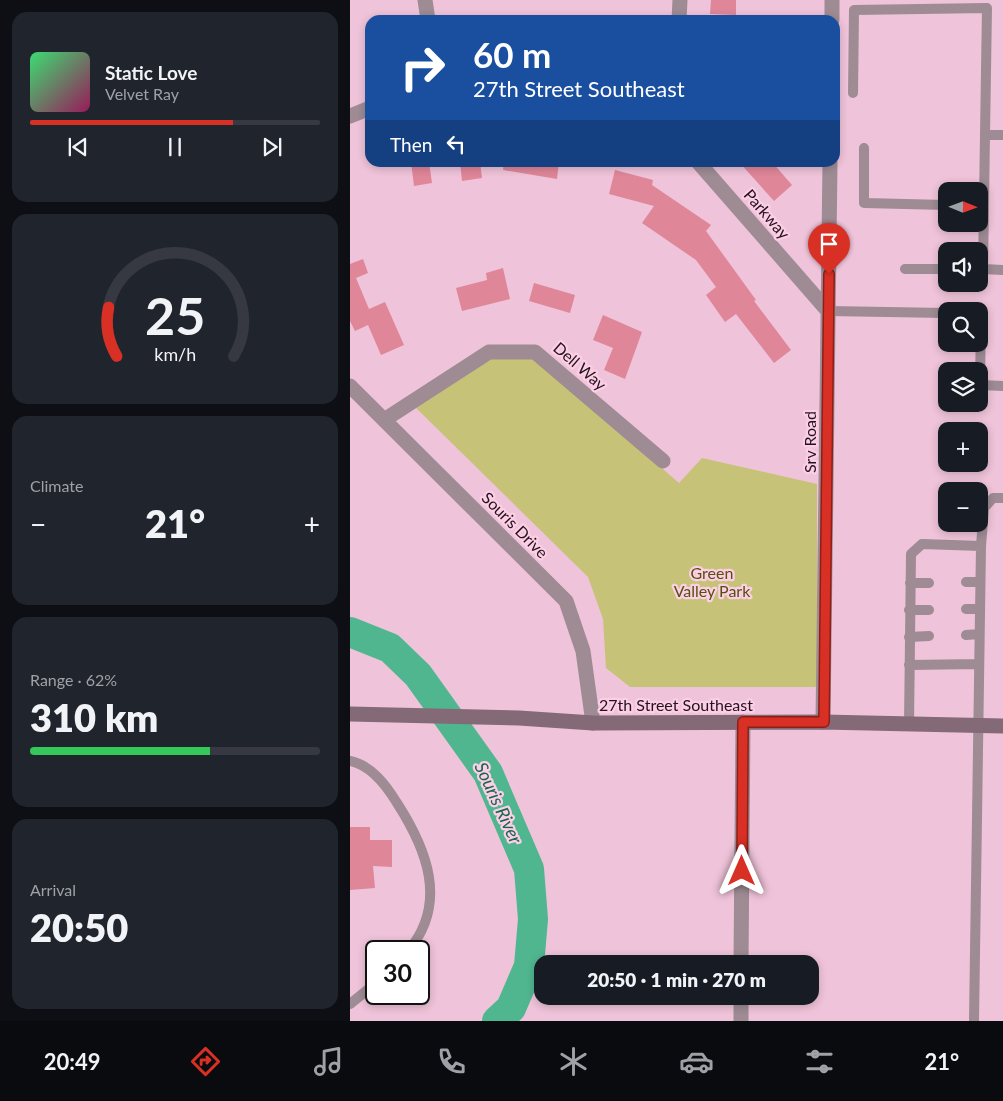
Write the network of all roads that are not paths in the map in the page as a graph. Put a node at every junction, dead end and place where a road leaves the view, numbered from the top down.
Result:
1 (425, 0) edge
2 (680, 0) edge
3 (832, 0) edge
4 (987, 4) edge
5 (427, 15) edge
6 (679, 15) edge
7 (832, 15) edge
8 (853, 93) dead end
9 (365, 110) edge
10 (350, 116) edge
11 (985, 135) junction
12 (1003, 135) edge
13 (864, 148) dead end
14 (702, 167) edge
15 (830, 167) edge
16 (982, 182) edge
17 (938, 205) edge
18 (905, 269) dead end
19 (938, 269) edge
20 (988, 269) edge
21 (1003, 270) edge
22 (828, 311) junction
23 (938, 313) edge
24 (980, 352) edge
25 (350, 386) edge
26 (1003, 386) edge
27 (384, 420) junction
28 (663, 461) dead end
29 (1003, 498) edge
30 (981, 546) junction
31 (966, 582) dead end
32 (980, 582) junction
33 (910, 583) junction
34 (929, 583) dead end
35 (966, 609) dead end
36 (980, 609) junction
37 (909, 610) junction
38 (929, 610) dead end
39 (980, 634) junction
40 (966, 635) dead end
41 (928, 636) dead end
42 (909, 637) junction
43 (979, 664) junction
44 (909, 665) junction
45 (350, 714) edge
46 (743, 722) junction
47 (824, 722) junction
48 (593, 723) junction
49 (909, 724) junction
50 (978, 726) junction
51 (1003, 726) edge
52 (350, 761) edge
53 (415, 940) edge
54 (741, 955) edge
55 (365, 992) edge
56 (350, 1004) edge
57 (741, 1005) edge
58 (741, 1021) edge
59 (974, 1021) edge

1 - 5 street
2 - 6 street
3 - 7 street
4 - 8 lane
4 - 11 lane
9 - 10 street
11 - 12 lane
11 - 16 lane
13 - 17 lane
14 - 22 street, Parkway
15 - 22 street, Srv Road
18 - 19 lane
20 - 21 lane
22 - 23 lane
22 - 47 street, Srv Road
24 - 26 lane
25 - 27 street, Souris Drive
27 - 28 street, Dell Way
27 - 48 street, Souris Drive
29 - 30 lane
30 - 32 lane
30 - 33 lane
31 - 32 lane
32 - 36 lane
33 - 34 lane
33 - 37 lane
35 - 36 lane
36 - 39 lane
37 - 38 lane
37 - 42 lane
39 - 40 lane
39 - 43 lane
41 - 42 lane
42 - 44 lane
43 - 44 lane
43 - 50 lane
44 - 49 lane
45 - 48 street, 27th Street Southeast
46 - 47 street, 27th Street Southeast
46 - 48 street, 27th Street Southeast
46 - 54 street
47 - 49 street, 27th Street Southeast
49 - 50 street, 27th Street Southeast
50 - 51 street, 27th Street Southeast
50 - 59 lane
52 - 53 lane
55 - 56 lane
57 - 58 street

